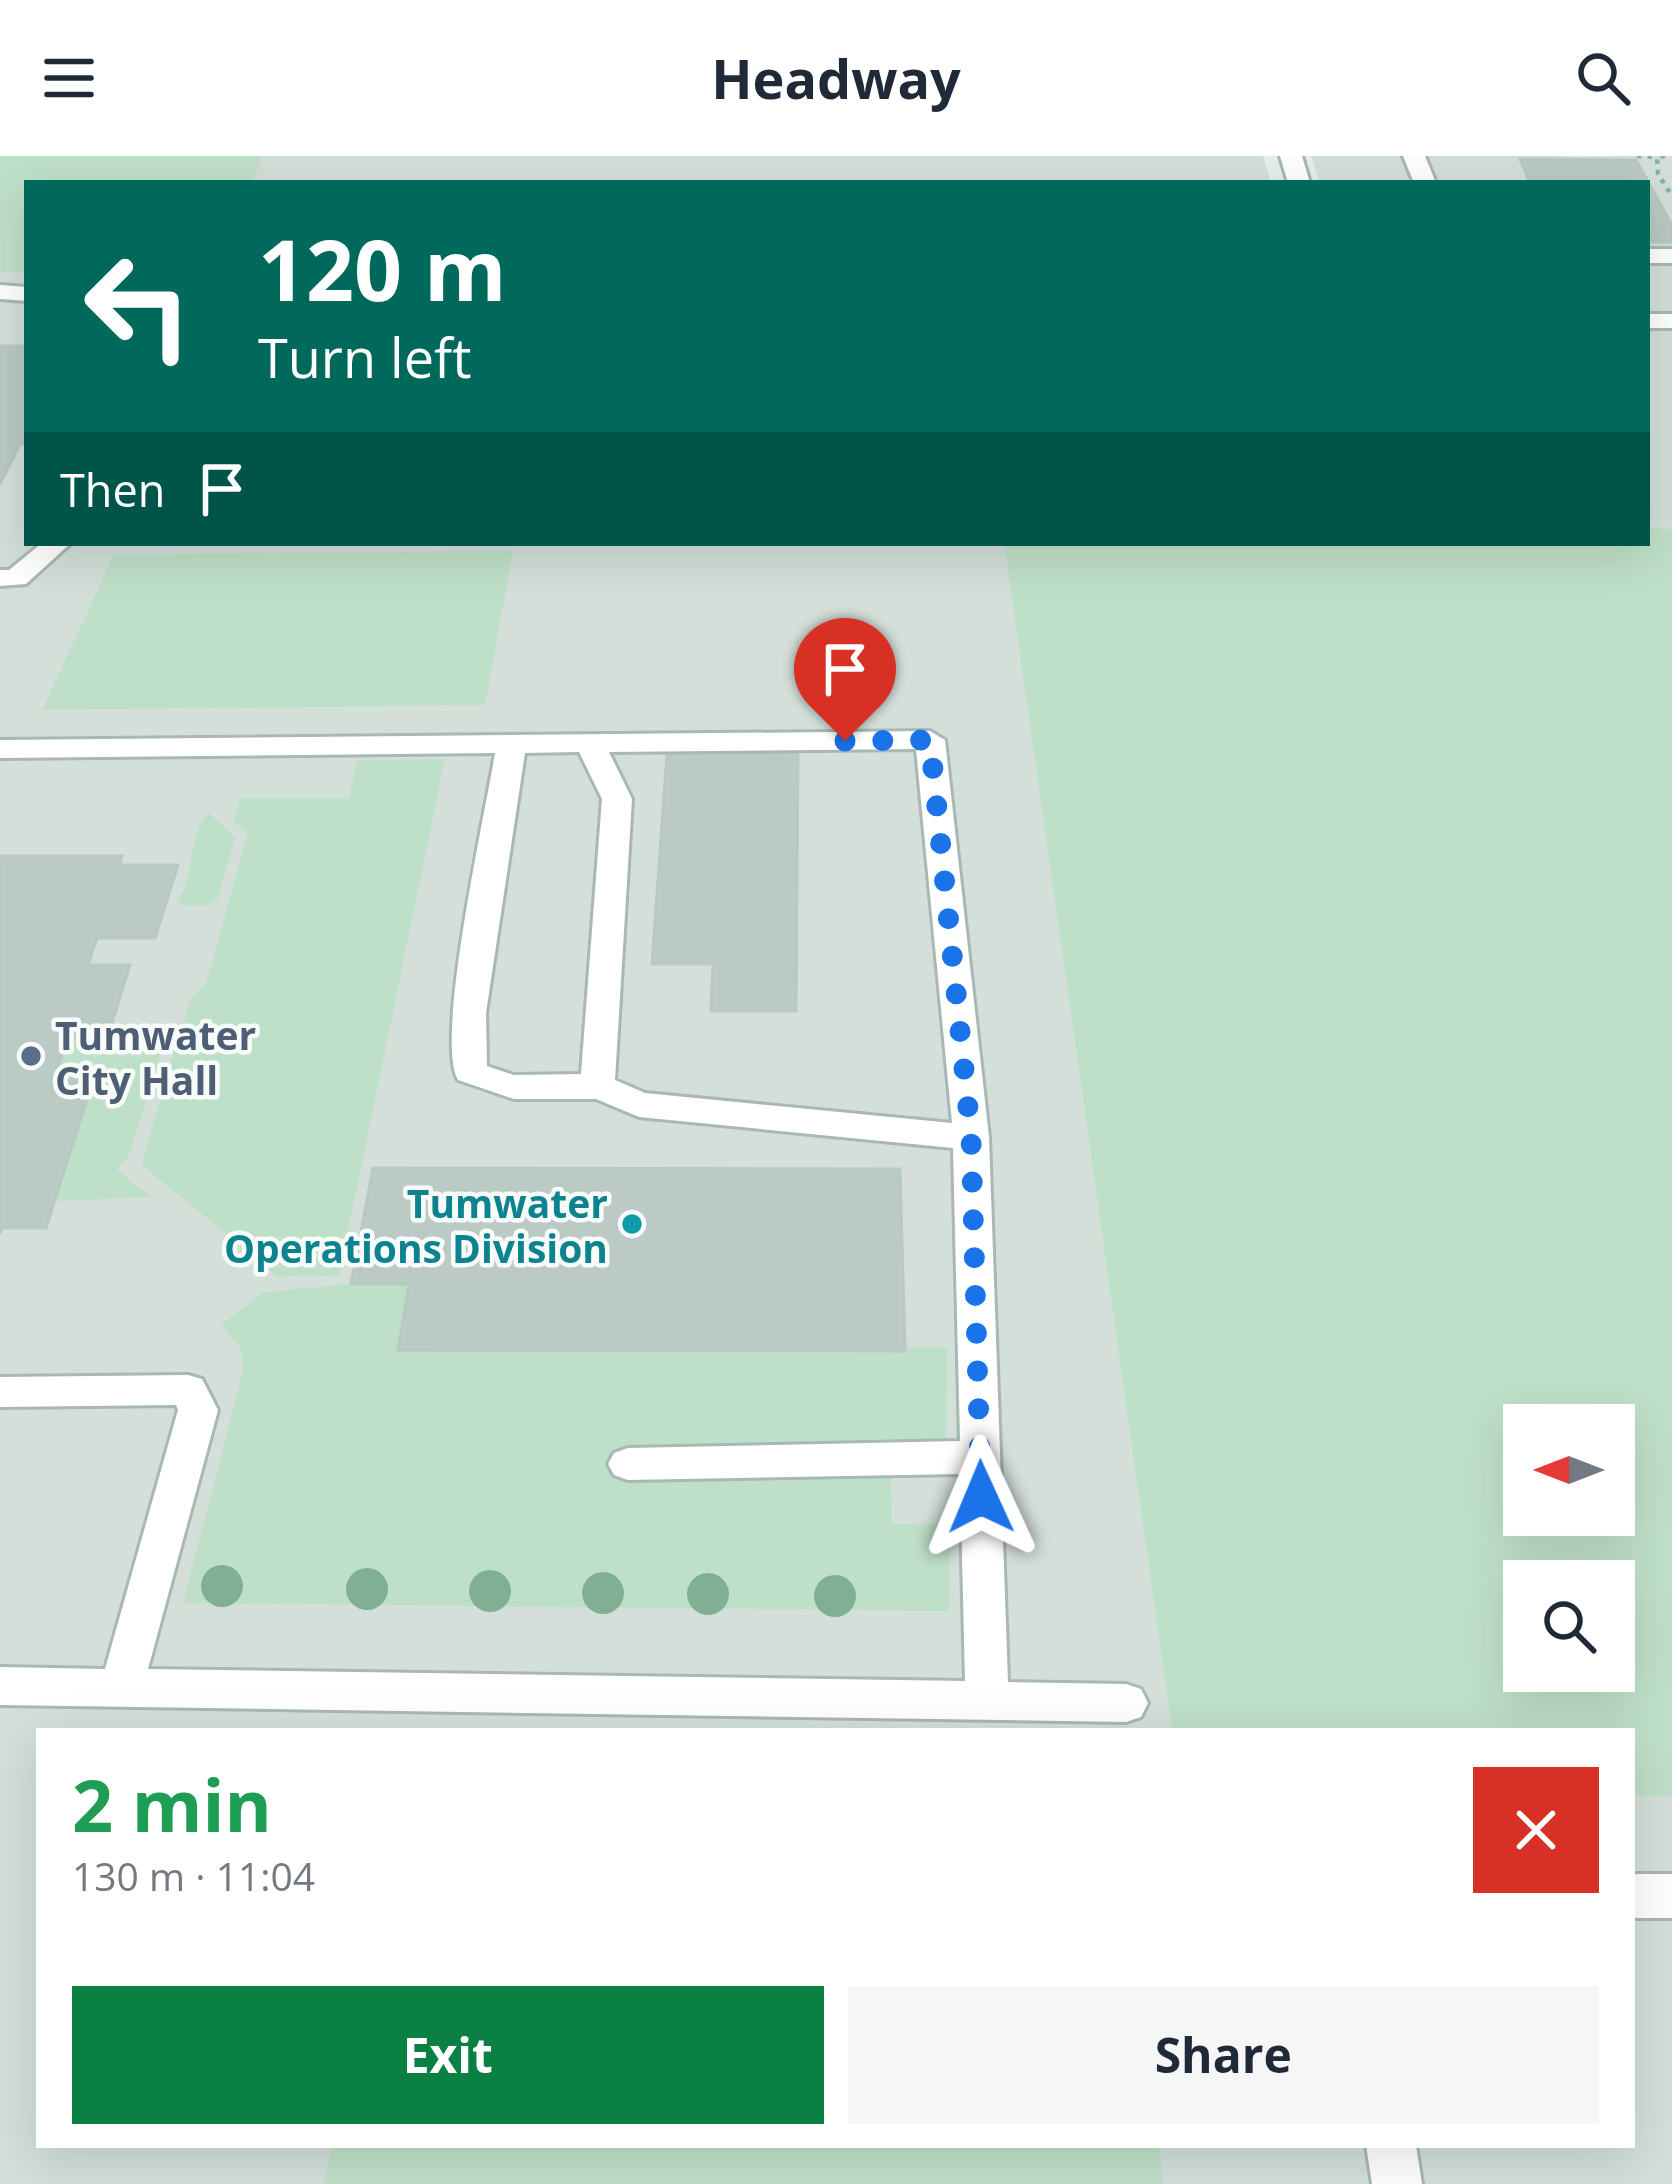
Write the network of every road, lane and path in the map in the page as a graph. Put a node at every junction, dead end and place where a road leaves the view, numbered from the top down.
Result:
1 (1637, 156) edge
2 (1661, 157) edge
3 (1672, 196) edge
4 (54, 546) edge
5 (0, 578) edge
6 (511, 746) junction
7 (591, 746) junction
8 (0, 749) edge
9 (597, 1087) junction
10 (971, 1137) junction
11 (0, 1392) edge
12 (980, 1457) junction
13 (628, 1464) dead end
14 (0, 1686) edge
15 (121, 1688) junction
16 (987, 1700) junction
17 (1126, 1702) dead end
18 (1635, 1895) edge
19 (1672, 1896) edge
20 (1391, 2148) edge
21 (1396, 2184) edge

1 - 2 path
2 - 3 path
4 - 5 lane
6 - 7 lane
6 - 8 lane
6 - 9 lane
7 - 9 lane
7 - 10 lane
9 - 10 lane
10 - 12 lane
11 - 15 lane
12 - 13 lane
12 - 16 lane
14 - 15 lane
15 - 16 lane
16 - 17 lane
18 - 19 lane
20 - 21 lane

